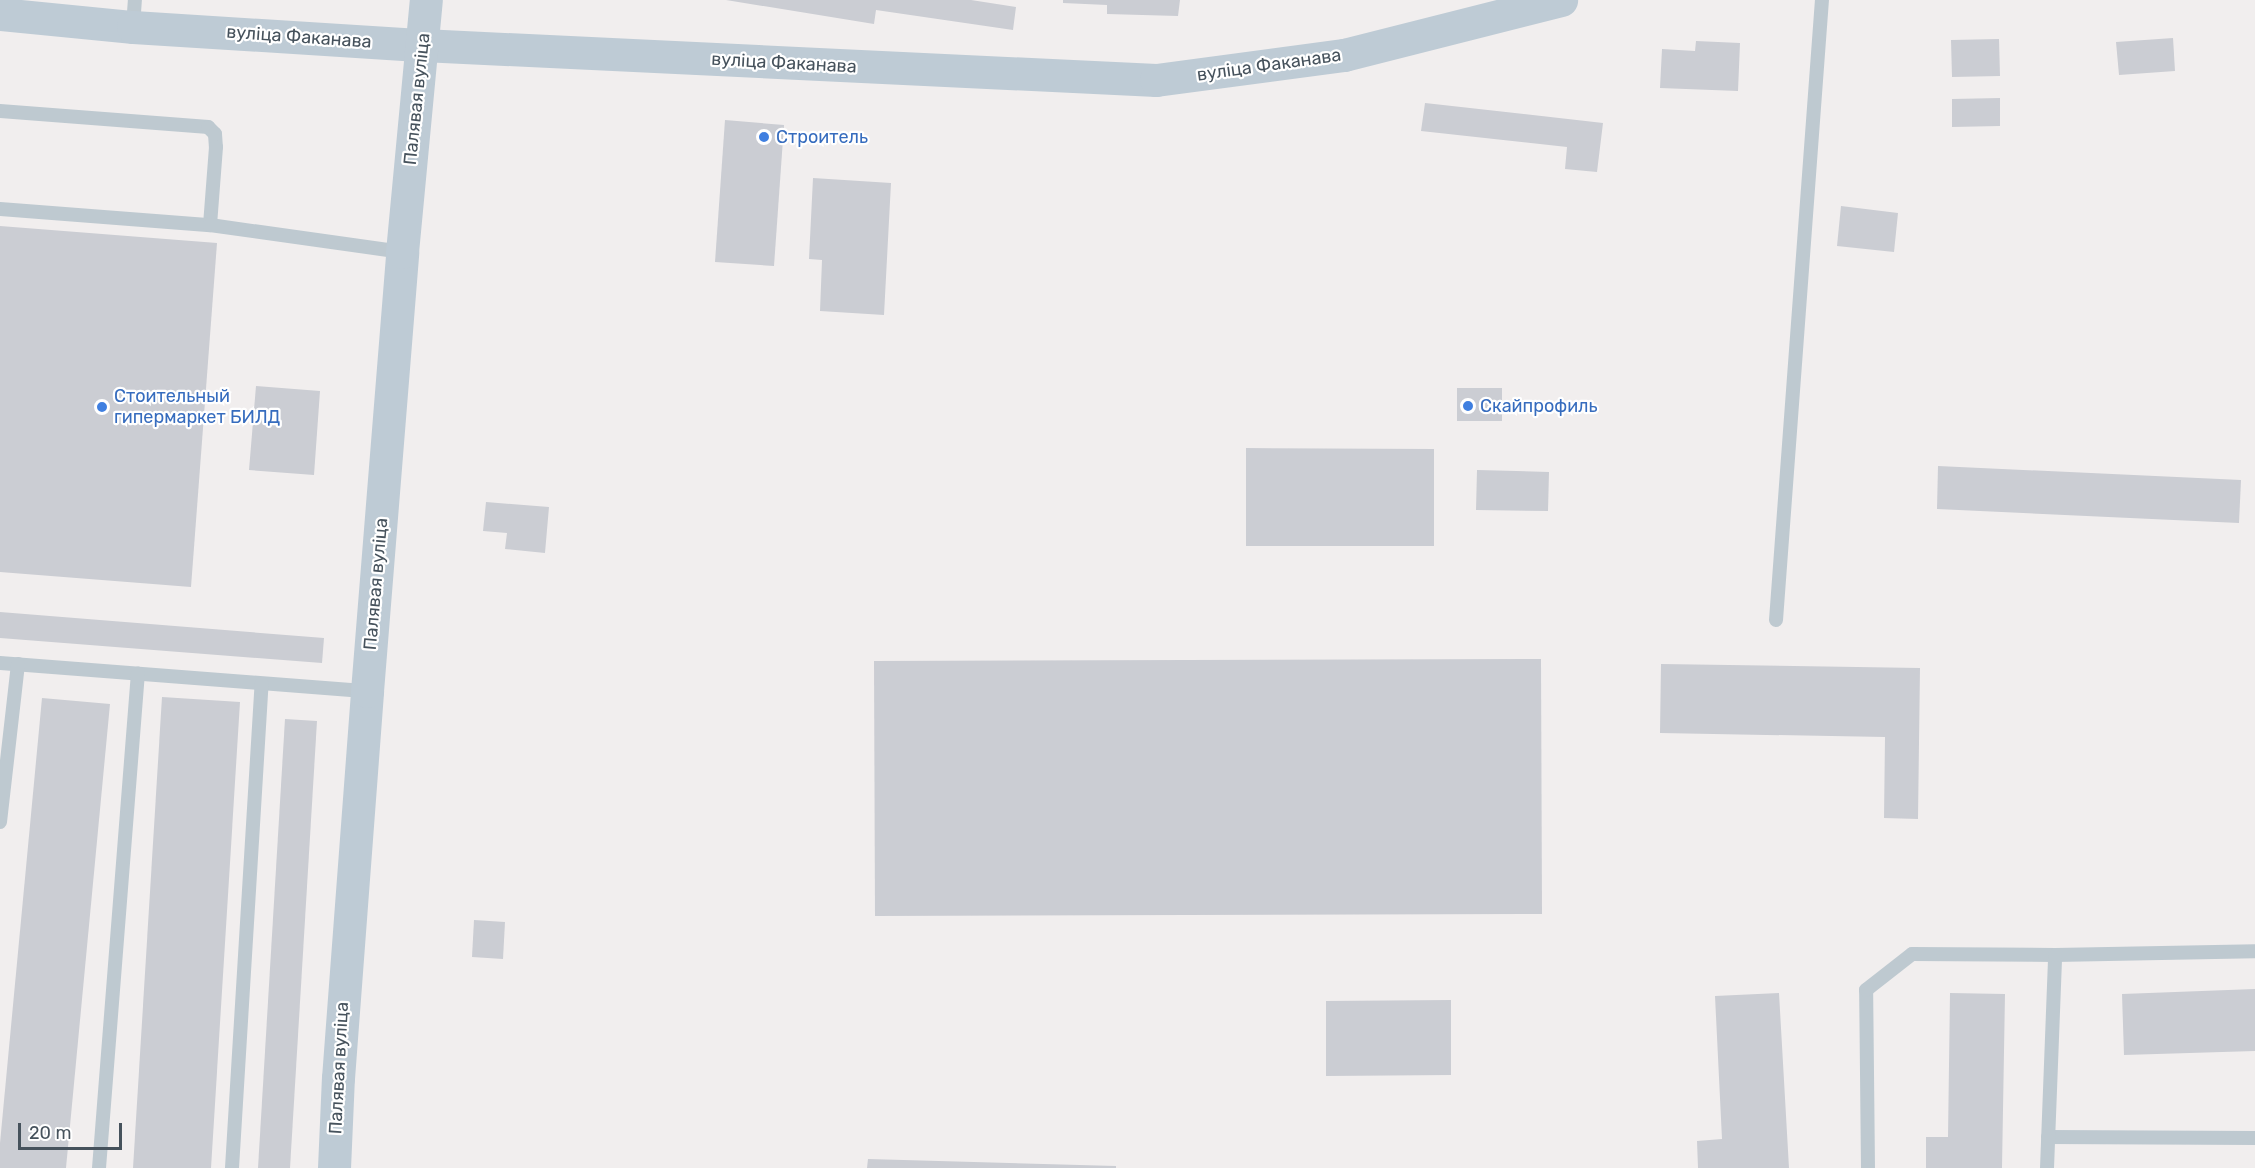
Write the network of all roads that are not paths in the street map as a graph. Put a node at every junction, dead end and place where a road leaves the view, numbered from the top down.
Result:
1 (426, 0) edge
2 (1561, 0) edge
3 (1822, 0) edge
4 (134, 13) edge
5 (0, 14) edge
6 (422, 45) junction
7 (0, 111) edge
8 (0, 209) edge
9 (210, 225) junction
10 (402, 252) junction
11 (1776, 620) dead end
12 (0, 663) edge
13 (18, 664) junction
14 (138, 674) junction
15 (262, 684) junction
16 (367, 691) junction
17 (0, 822) edge
18 (2255, 951) edge
19 (2055, 955) junction
20 (2048, 1137) junction
21 (2255, 1138) edge
22 (99, 1168) edge
23 (232, 1168) edge
24 (334, 1168) edge
25 (1868, 1168) edge
26 (2047, 1168) edge

1 - 6 main road, Палявая вуліца
2 - 6 main road, вуліца Факанава
3 - 11 lane
4 - 5 main road, вуліца Факанава
4 - 6 main road, вуліца Факанава
6 - 10 main road, Палявая вуліца
7 - 9 lane
8 - 9 lane
9 - 10 lane
10 - 16 main road, Палявая вуліца
12 - 13 lane
13 - 14 lane
13 - 17 lane
14 - 15 lane
14 - 22 lane
15 - 16 lane
15 - 23 lane
16 - 24 main road, Палявая вуліца
18 - 19 lane
19 - 20 lane
19 - 25 lane
20 - 21 lane
20 - 26 lane

